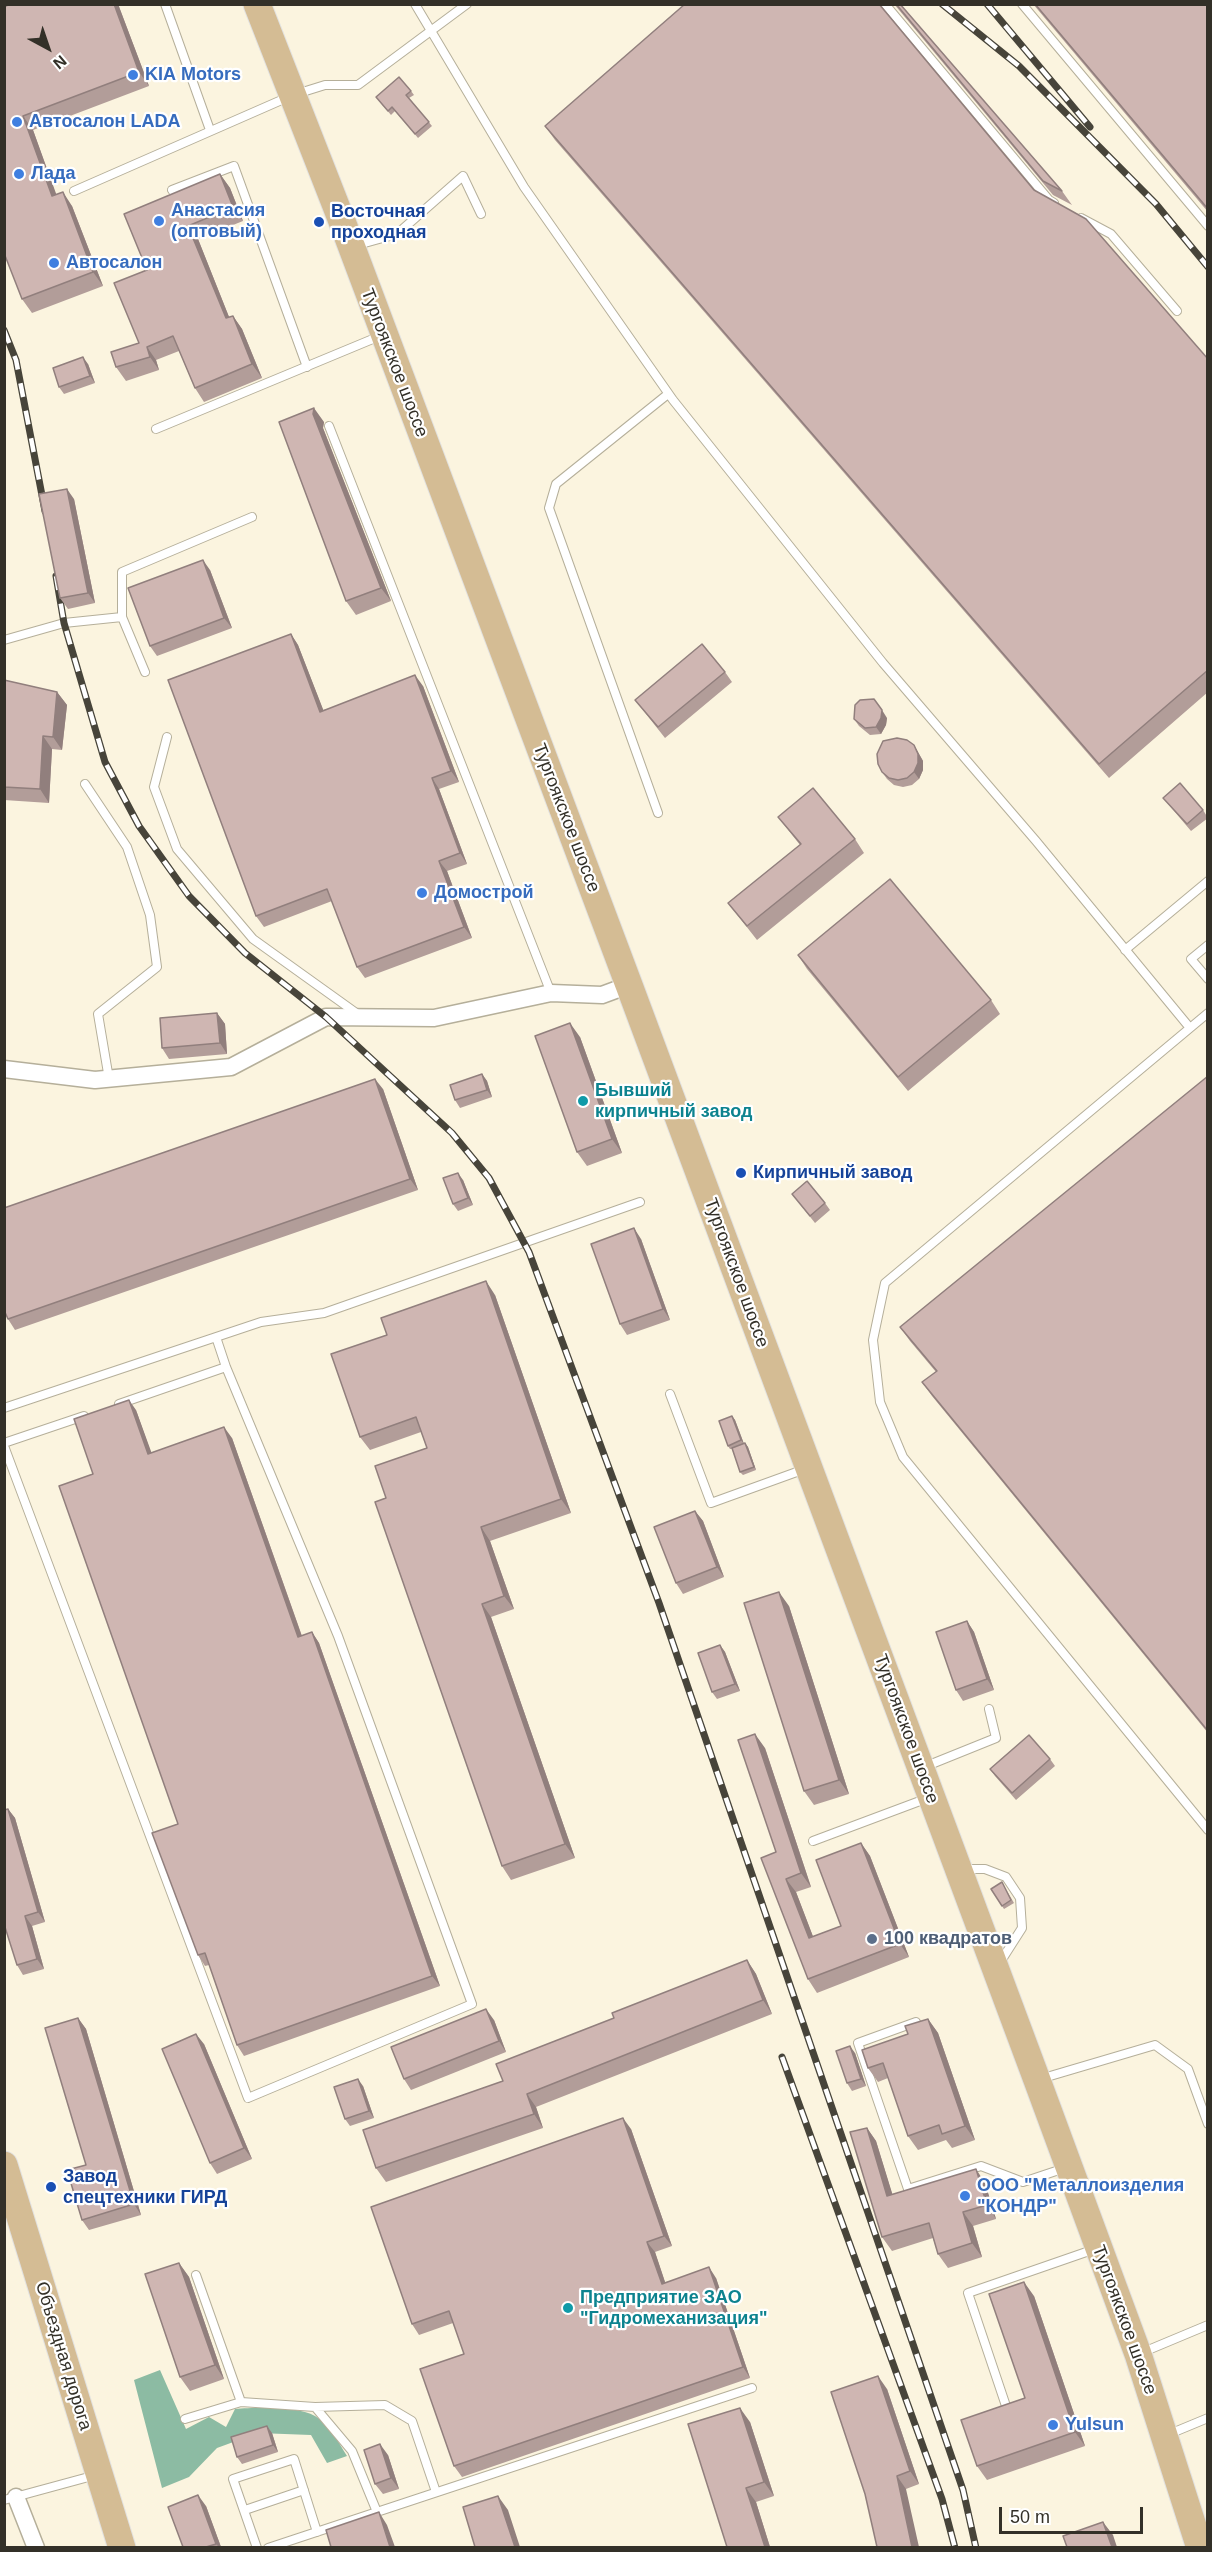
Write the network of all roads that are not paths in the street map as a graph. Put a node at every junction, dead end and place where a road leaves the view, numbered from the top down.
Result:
1 (165, 4) edge
2 (257, 4) edge
3 (415, 4) edge
4 (467, 4) edge
5 (885, 4) edge
6 (1022, 4) edge
7 (432, 31) junction
8 (292, 95) junction
9 (210, 130) junction
10 (172, 190) dead end
11 (74, 191) dead end
12 (1060, 206) edge
13 (1070, 212) edge
14 (481, 214) dead end
15 (1208, 226) edge
16 (350, 247) junction
17 (1177, 311) dead end
18 (383, 335) junction
19 (307, 366) junction
20 (668, 394) junction
21 (329, 426) dead end
22 (156, 429) dead end
23 (252, 517) dead end
24 (122, 617) junction
25 (4, 640) edge
26 (145, 672) dead end
27 (167, 737) dead end
28 (85, 784) dead end
29 (658, 813) dead end
30 (1208, 881) edge
31 (1208, 945) edge
32 (1125, 950) junction
33 (1208, 979) edge
34 (629, 985) junction
35 (551, 993) junction
36 (1208, 1013) edge
37 (361, 1017) junction
38 (1190, 1028) junction
39 (4, 1069) edge
40 (109, 1079) junction
41 (640, 1202) dead end
42 (216, 1337) junction
43 (226, 1367) junction
44 (670, 1394) dead end
45 (4, 1408) edge
46 (104, 1409) edge
47 (93, 1413) edge
48 (4, 1444) edge
49 (809, 1467) junction
50 (989, 1709) dead end
51 (921, 1768) junction
52 (931, 1796) junction
53 (1208, 1830) edge
54 (813, 1841) dead end
55 (958, 1869) junction
56 (995, 1969) junction
57 (916, 2022) edge
58 (1036, 2080) junction
59 (1208, 2124) edge
60 (4, 2164) edge
61 (1068, 2167) junction
62 (1098, 2248) junction
63 (196, 2275) dead end
64 (1208, 2325) edge
65 (1138, 2355) junction
66 (752, 2388) dead end
67 (241, 2402) junction
68 (1006, 2406) edge
69 (315, 2407) junction
70 (1208, 2418) edge
71 (185, 2419) dead end
72 (1164, 2436) junction
73 (99, 2474) junction
74 (304, 2490) junction
75 (436, 2492) junction
76 (10, 2498) edge
77 (244, 2510) junction
78 (377, 2512) junction
79 (317, 2532) junction
80 (36, 2547) edge
81 (122, 2547) edge
82 (257, 2547) edge
83 (268, 2547) edge
84 (1200, 2547) edge

1 - 9 lane
2 - 8 main road, Тургоякское шоссе
3 - 7 lane
4 - 7 lane
5 - 12 lane
6 - 15 lane
7 - 8 lane
7 - 20 lane
8 - 9 lane
8 - 16 main road, Тургоякское шоссе
9 - 11 lane
10 - 19 lane
13 - 17 lane
14 - 16 lane
16 - 18 main road, Тургоякское шоссе
18 - 19 lane
18 - 34 main road, Тургоякское шоссе
19 - 22 lane
20 - 29 lane
20 - 32 lane
21 - 35 lane
23 - 24 lane
24 - 25 lane
24 - 26 lane
27 - 37 lane
28 - 40 lane
30 - 32 lane
31 - 33 lane
32 - 38 lane
34 - 35 street
34 - 49 main road, Тургоякское шоссе
35 - 37 street
36 - 38 lane
37 - 40 street
38 - 53 lane
39 - 40 street
41 - 42 lane
42 - 43 lane
42 - 45 lane
43 - 46 lane
43 - 48 lane
44 - 49 lane
47 - 48 lane
49 - 51 main road, Тургоякское шоссе
50 - 51 lane
51 - 52 main road, Тургоякское шоссе
52 - 54 lane
52 - 55 main road, Тургоякское шоссе
55 - 56 main road, Тургоякское шоссе
55 - 56 lane
56 - 58 main road, Тургоякское шоссе
57 - 61 lane
58 - 59 lane
58 - 61 main road, Тургоякское шоссе
60 - 73 main road, Объездная дорога
61 - 62 main road, Тургоякское шоссе
62 - 65 main road, Тургоякское шоссе
62 - 68 lane
63 - 67 lane
64 - 65 lane
65 - 72 main road, Тургоякское шоссе
66 - 75 lane
67 - 69 lane
67 - 71 lane
69 - 75 lane
69 - 78 lane
70 - 72 lane
72 - 84 main road, Тургоякское шоссе
73 - 76 lane
73 - 81 main road, Объездная дорога
74 - 77 lane
74 - 77 lane
74 - 79 lane
75 - 78 lane
76 - 80 street
77 - 82 lane
78 - 79 lane
79 - 83 lane

